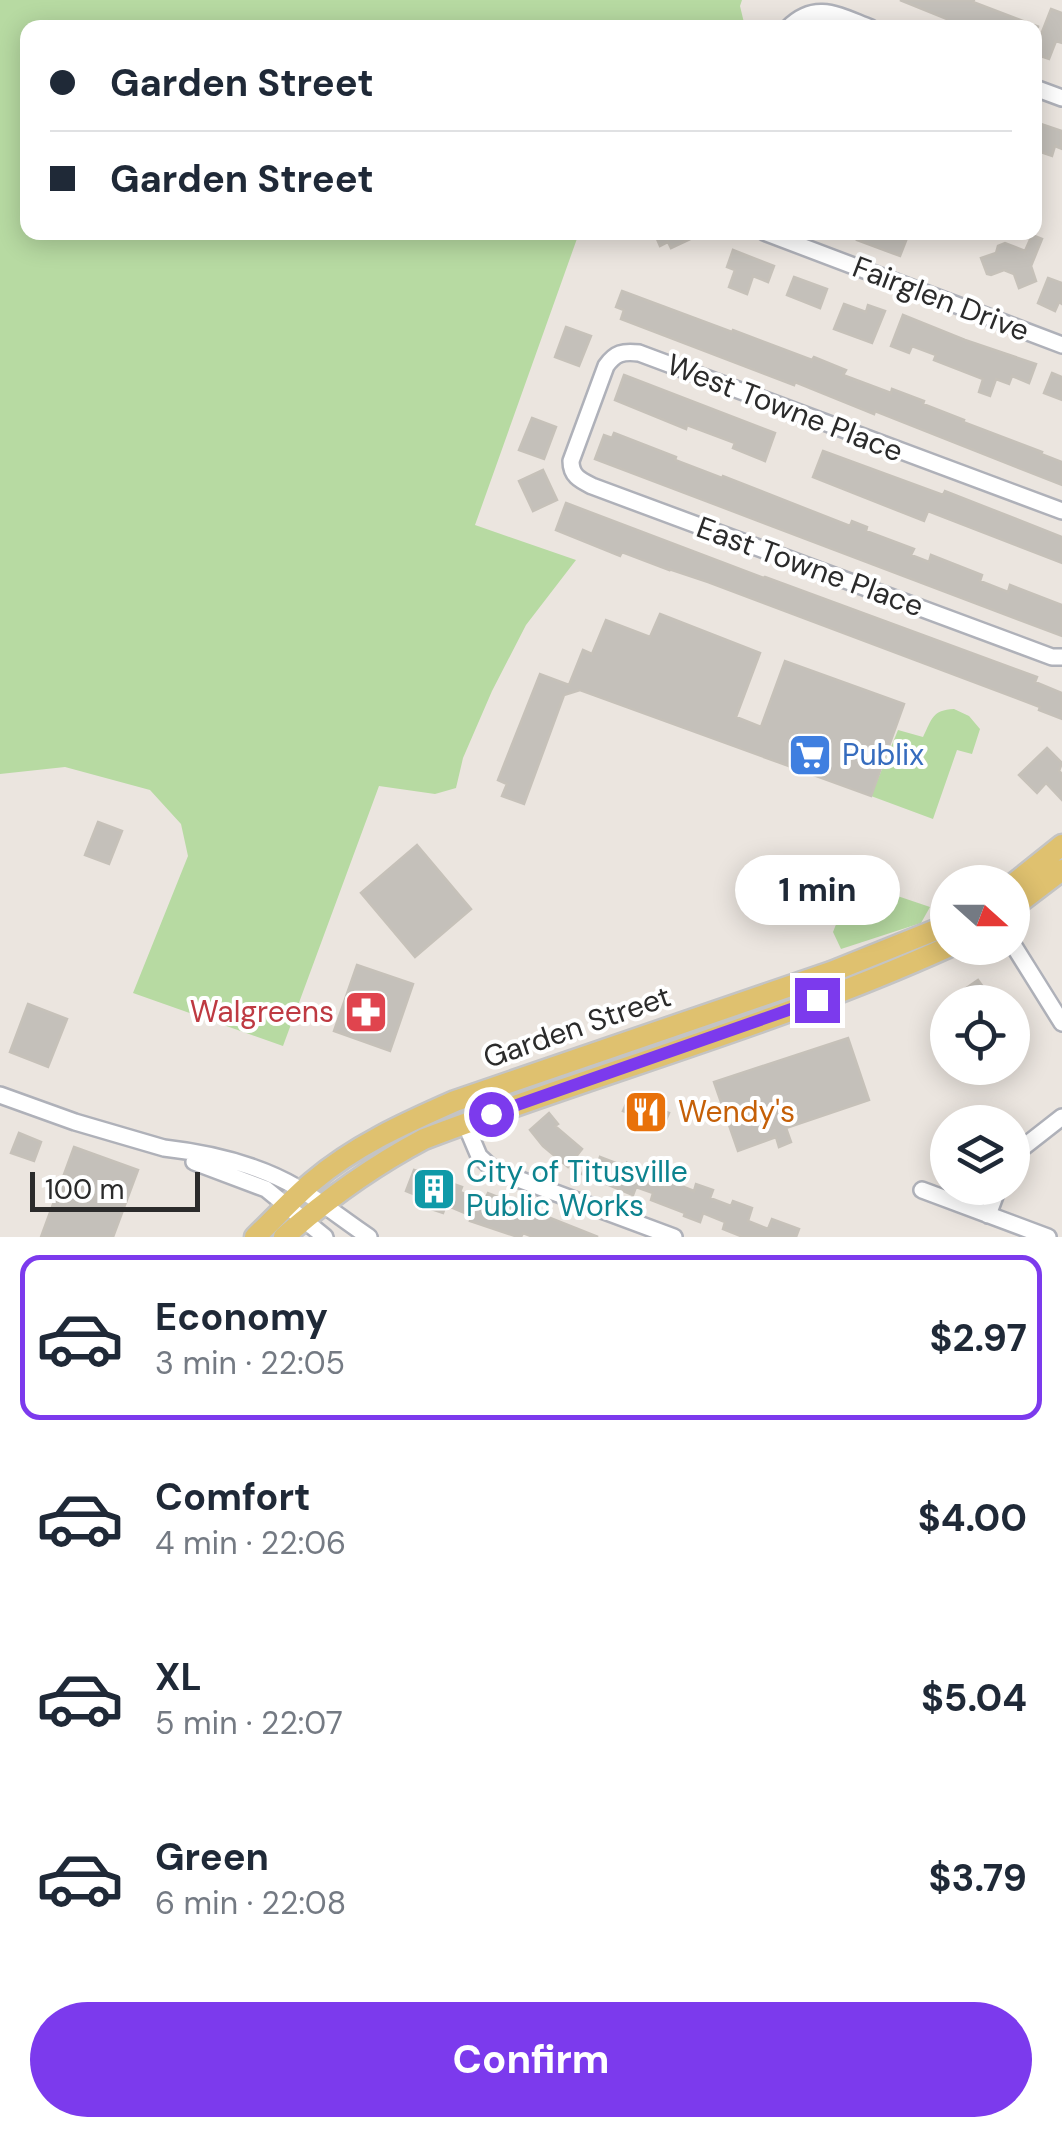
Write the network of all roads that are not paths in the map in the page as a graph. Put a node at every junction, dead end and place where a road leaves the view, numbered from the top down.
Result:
1 (796, 20) edge
2 (851, 20) edge
3 (785, 240) edge
4 (1062, 345) edge
5 (571, 461) joint
6 (1062, 512) edge
7 (1062, 657) edge
8 (1062, 845) edge
9 (1062, 870) edge
10 (1030, 871) edge
11 (1030, 894) edge
12 (930, 933) edge
13 (930, 955) edge
14 (1026, 965) edge
15 (710, 1013) junction
16 (1062, 1022) edge
17 (658, 1031) junction
18 (664, 1054) junction
19 (610, 1073) junction
20 (0, 1095) edge
21 (1062, 1116) edge
22 (465, 1123) junction
23 (1030, 1142) edge
24 (922, 1190) dead end
25 (295, 1198) junction
26 (322, 1204) junction
27 (991, 1205) edge
28 (988, 1214) junction
29 (304, 1220) junction
30 (255, 1237) edge
31 (284, 1237) edge
32 (325, 1237) edge
33 (369, 1237) edge
34 (674, 1237) edge
35 (1048, 1237) edge

1 - 2 street
3 - 4 street, Fairglen Drive
5 - 6 street, West Towne Place
5 - 7 street, East Towne Place
8 - 10 main road
9 - 11 main road
12 - 15 main road, Garden Street
13 - 18 main road, Garden Street
14 - 16 street
15 - 17 main road, Garden Street
15 - 18 main road
17 - 19 main road
17 - 25 main road, Garden Street
18 - 19 main road, Garden Street
19 - 22 main road, Garden Street
20 - 25 street
21 - 23 street
22 - 26 main road, Garden Street
22 - 34 street
24 - 28 street
25 - 26 street
25 - 29 street
25 - 30 main road, Garden Street
26 - 29 main road, Garden Street
26 - 33 street
27 - 28 street
28 - 35 street
29 - 31 main road, Garden Street
29 - 32 street

